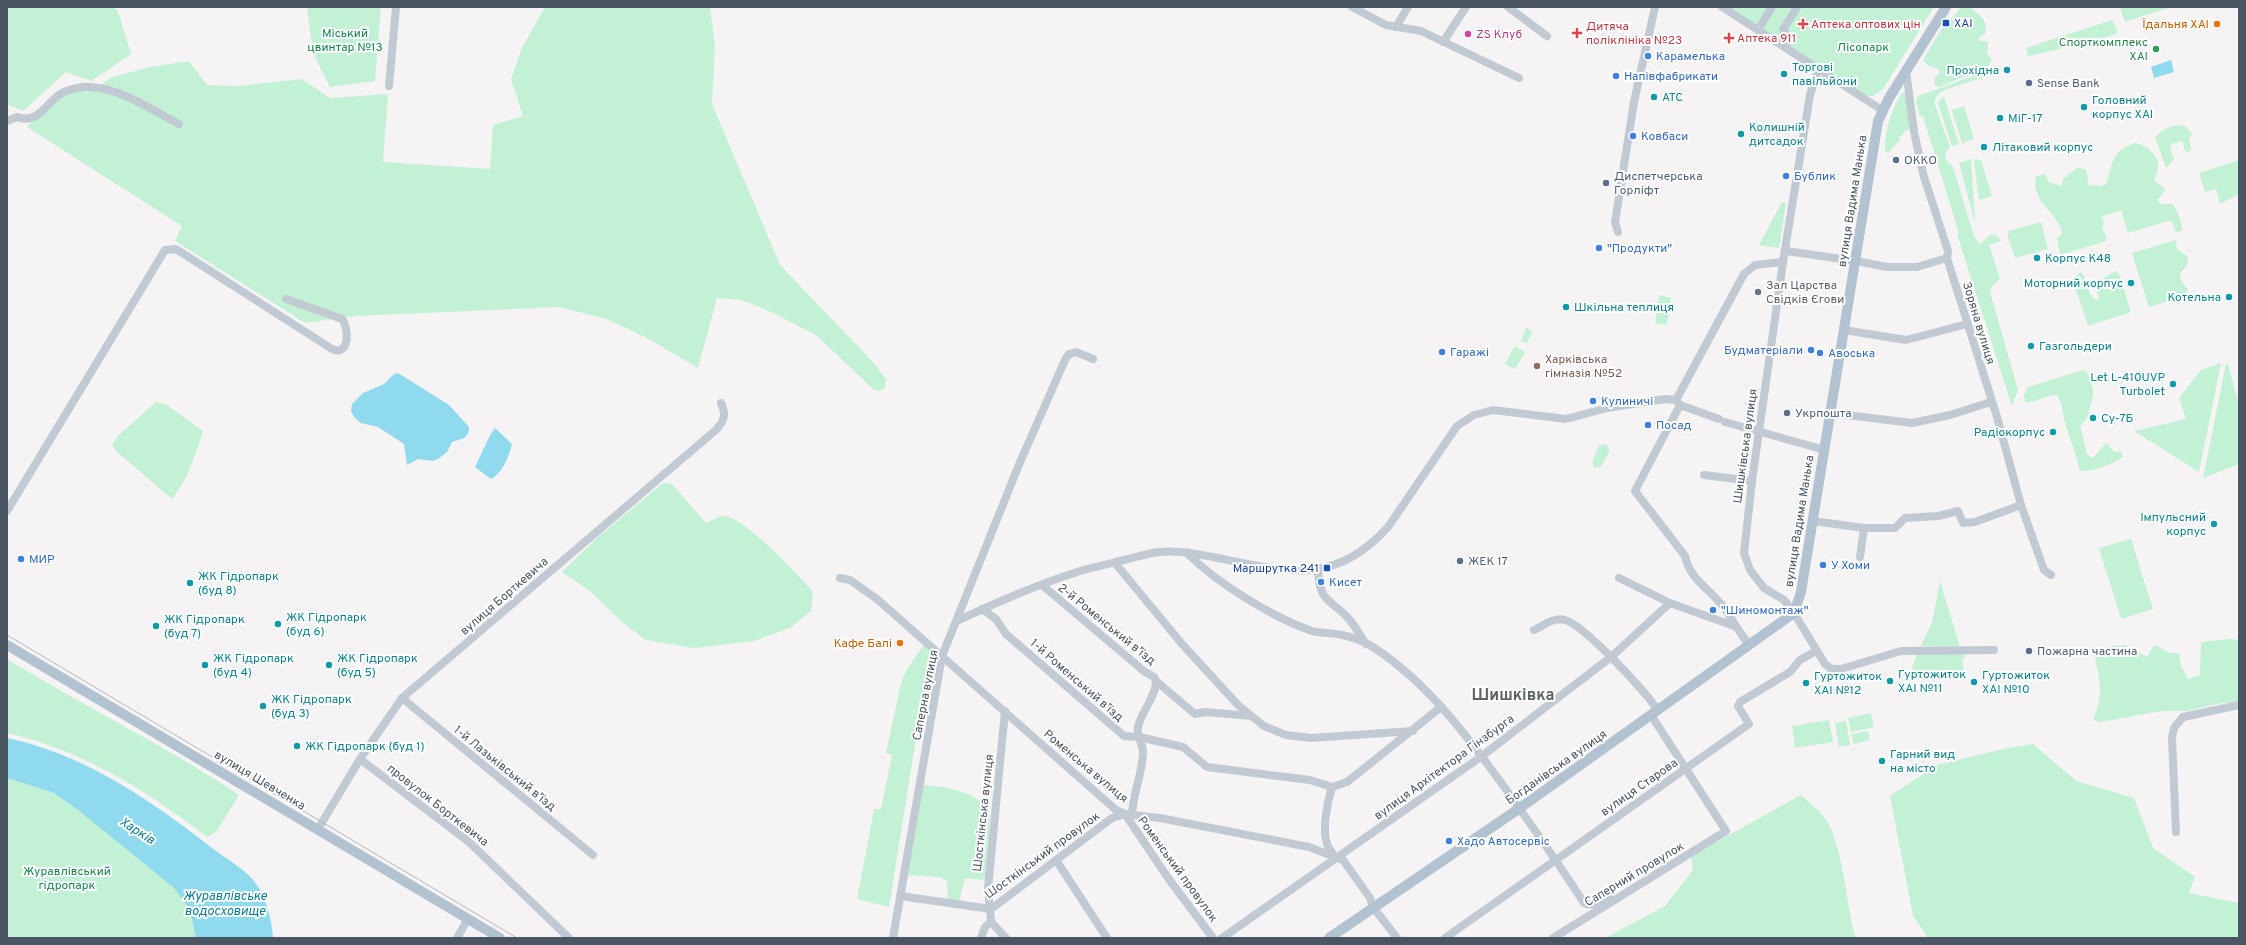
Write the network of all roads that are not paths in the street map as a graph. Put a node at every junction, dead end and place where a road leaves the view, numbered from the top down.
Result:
1 (396, 7) edge
2 (1352, 7) edge
3 (1408, 7) edge
4 (1466, 7) edge
5 (1508, 7) edge
6 (1655, 7) edge
7 (1722, 7) edge
8 (1772, 7) edge
9 (1797, 7) edge
10 (1946, 7) edge
11 (1396, 27) junction
12 (1758, 30) junction
13 (1547, 36) dead end
14 (1443, 42) junction
15 (1785, 47) junction
16 (1818, 70) junction
17 (1906, 70) junction
18 (1518, 78) dead end
19 (390, 86) dead end
20 (1882, 110) junction
21 (7, 121) edge
22 (179, 124) dead end
23 (1618, 232) dead end
24 (1786, 251) junction
25 (1947, 258) junction
26 (1856, 261) junction
27 (1783, 262) junction
28 (286, 299) dead end
29 (1967, 324) junction
30 (1844, 330) junction
31 (1093, 359) dead end
32 (1678, 402) junction
33 (1991, 402) junction
34 (721, 403) dead end
35 (1830, 413) junction
36 (1759, 430) junction
37 (1824, 450) junction
38 (1704, 475) dead end
39 (1752, 481) junction
40 (2021, 505) junction
41 (7, 510) edge
42 (1813, 521) junction
43 (1864, 528) junction
44 (1187, 553) junction
45 (1860, 556) dead end
46 (1115, 562) junction
47 (1318, 569) junction
48 (2051, 575) dead end
49 (840, 578) dead end
50 (1619, 578) dead end
51 (1042, 585) junction
52 (1670, 603) junction
53 (982, 609) junction
54 (1794, 613) junction
55 (957, 621) junction
56 (1734, 626) junction
57 (1534, 630) dead end
58 (1366, 644) junction
59 (7, 645) edge
60 (1749, 645) junction
61 (1994, 650) dead end
62 (1816, 651) junction
63 (942, 656) junction
64 (1610, 658) junction
65 (1156, 682) junction
66 (402, 698) junction
67 (2239, 705) edge
68 (1441, 707) junction
69 (1005, 712) junction
70 (1654, 713) junction
71 (1251, 716) junction
72 (1413, 731) junction
73 (1139, 737) junction
74 (1482, 756) junction
75 (360, 759) junction
76 (1686, 769) junction
77 (1332, 787) junction
78 (1520, 808) junction
79 (1128, 814) junction
80 (318, 829) junction
81 (2176, 832) dead end
82 (593, 855) dead end
83 (1336, 858) junction
84 (1056, 860) junction
85 (1556, 860) junction
86 (900, 896) junction
87 (1614, 900) junction
88 (991, 908) junction
89 (1373, 908) junction
90 (468, 919) junction
91 (991, 922) junction
92 (457, 938) edge
93 (500, 938) edge
94 (569, 938) edge
95 (893, 938) edge
96 (982, 938) edge
97 (1006, 938) edge
98 (1106, 938) edge
99 (1213, 938) edge
100 (1222, 938) edge
101 (1329, 938) edge
102 (1397, 938) edge
103 (1445, 938) edge
104 (1554, 938) edge

1 - 19 street
2 - 11 street
3 - 11 street
4 - 14 street
5 - 13 street
6 - 23 street
7 - 12 street
8 - 12 street
9 - 15 street
10 - 17 main road, вулиця Вадима Манька
11 - 14 street
12 - 15 street
14 - 18 street
15 - 16 street
16 - 20 street
16 - 24 street, Шишківська вулиця
17 - 20 main road, вулиця Вадима Манька
17 - 25 street, Зоряна вулиця
20 - 26 main road, вулиця Вадима Манька
21 - 22 street
24 - 26 street
24 - 27 street, Шишківська вулиця
25 - 26 street
25 - 29 street, Зоряна вулиця
26 - 30 main road, вулиця Вадима Манька
27 - 32 street
27 - 36 street, Шишківська вулиця
28 - 41 street
29 - 30 street
29 - 33 street, Зоряна вулиця
30 - 35 main road, вулиця Вадима Манька
31 - 55 street, Саперна вулиця
32 - 36 street
32 - 47 street
32 - 56 street
33 - 35 street
33 - 40 street, Зоряна вулиця
34 - 66 street, вулиця Борткевича
35 - 37 main road, вулиця Вадима Манька
36 - 37 street
36 - 39 street, Шишківська вулиця
37 - 42 main road, вулиця Вадима Манька
38 - 39 street
39 - 54 street, Шишківська вулиця
40 - 43 street
40 - 48 street, Зоряна вулиця
42 - 43 street
42 - 54 main road, вулиця Вадима Манька
43 - 45 street
44 - 46 street
44 - 47 street
44 - 58 street
46 - 51 street
46 - 71 street
47 - 58 street
49 - 63 street, Роменська вулиця
50 - 52 street
51 - 53 street
51 - 65 street, 2-й Роменський в’їзд
52 - 56 street
52 - 64 street, вулиця Архітектора Гінзбурга
53 - 55 street
53 - 73 street, 1-й Роменський в’їзд
54 - 60 main road, Богданівська вулиця
54 - 62 street
55 - 63 street, Саперна вулиця
56 - 60 street
57 - 64 street
58 - 68 street
59 - 80 main road, вулиця Шевченка
60 - 70 main road, Богданівська вулиця
61 - 62 street
62 - 76 street, вулиця Старова
63 - 69 street, Роменська вулиця
63 - 86 street, Саперна вулиця
64 - 70 street
64 - 74 street, вулиця Архітектора Гінзбурга
65 - 71 street, 2-й Роменський в’їзд
65 - 73 street, 2-й Роменський в’їзд
66 - 75 street, вулиця Борткевича
66 - 82 street, 1-й Лазьківський в’їзд
67 - 81 street
68 - 72 street
68 - 74 street
69 - 79 street, Роменська вулиця
69 - 88 street, Шосткінська вулиця
70 - 76 street
70 - 78 main road, Богданівська вулиця
71 - 72 street
72 - 77 street
73 - 77 street, 1-й Роменський в’їзд
73 - 79 street
74 - 78 street
74 - 83 street, вулиця Архітектора Гінзбурга
75 - 80 street, вулиця Борткевича
75 - 94 street, провулок Борткевича
76 - 85 street, вулиця Старова
76 - 87 street, Саперний провулок
77 - 83 street
78 - 85 street
78 - 89 main road, Богданівська вулиця
79 - 83 street, Роменська вулиця
79 - 84 street, Шосткінський провулок
79 - 99 street, Роменський провулок
80 - 90 main road, вулиця Шевченка
83 - 89 street
83 - 100 street, вулиця Архітектора Гінзбурга
84 - 88 street, Шосткінський провулок
84 - 98 street
85 - 87 street
85 - 103 street, вулиця Старова
86 - 88 street, Шосткінський провулок
86 - 95 street, Саперна вулиця
87 - 104 street, Саперний провулок
88 - 91 street, Шосткінська вулиця
89 - 101 main road, Богданівська вулиця
89 - 102 street
90 - 92 street
90 - 93 main road, вулиця Шевченка
91 - 96 street, Шосткінська вулиця
91 - 97 street

